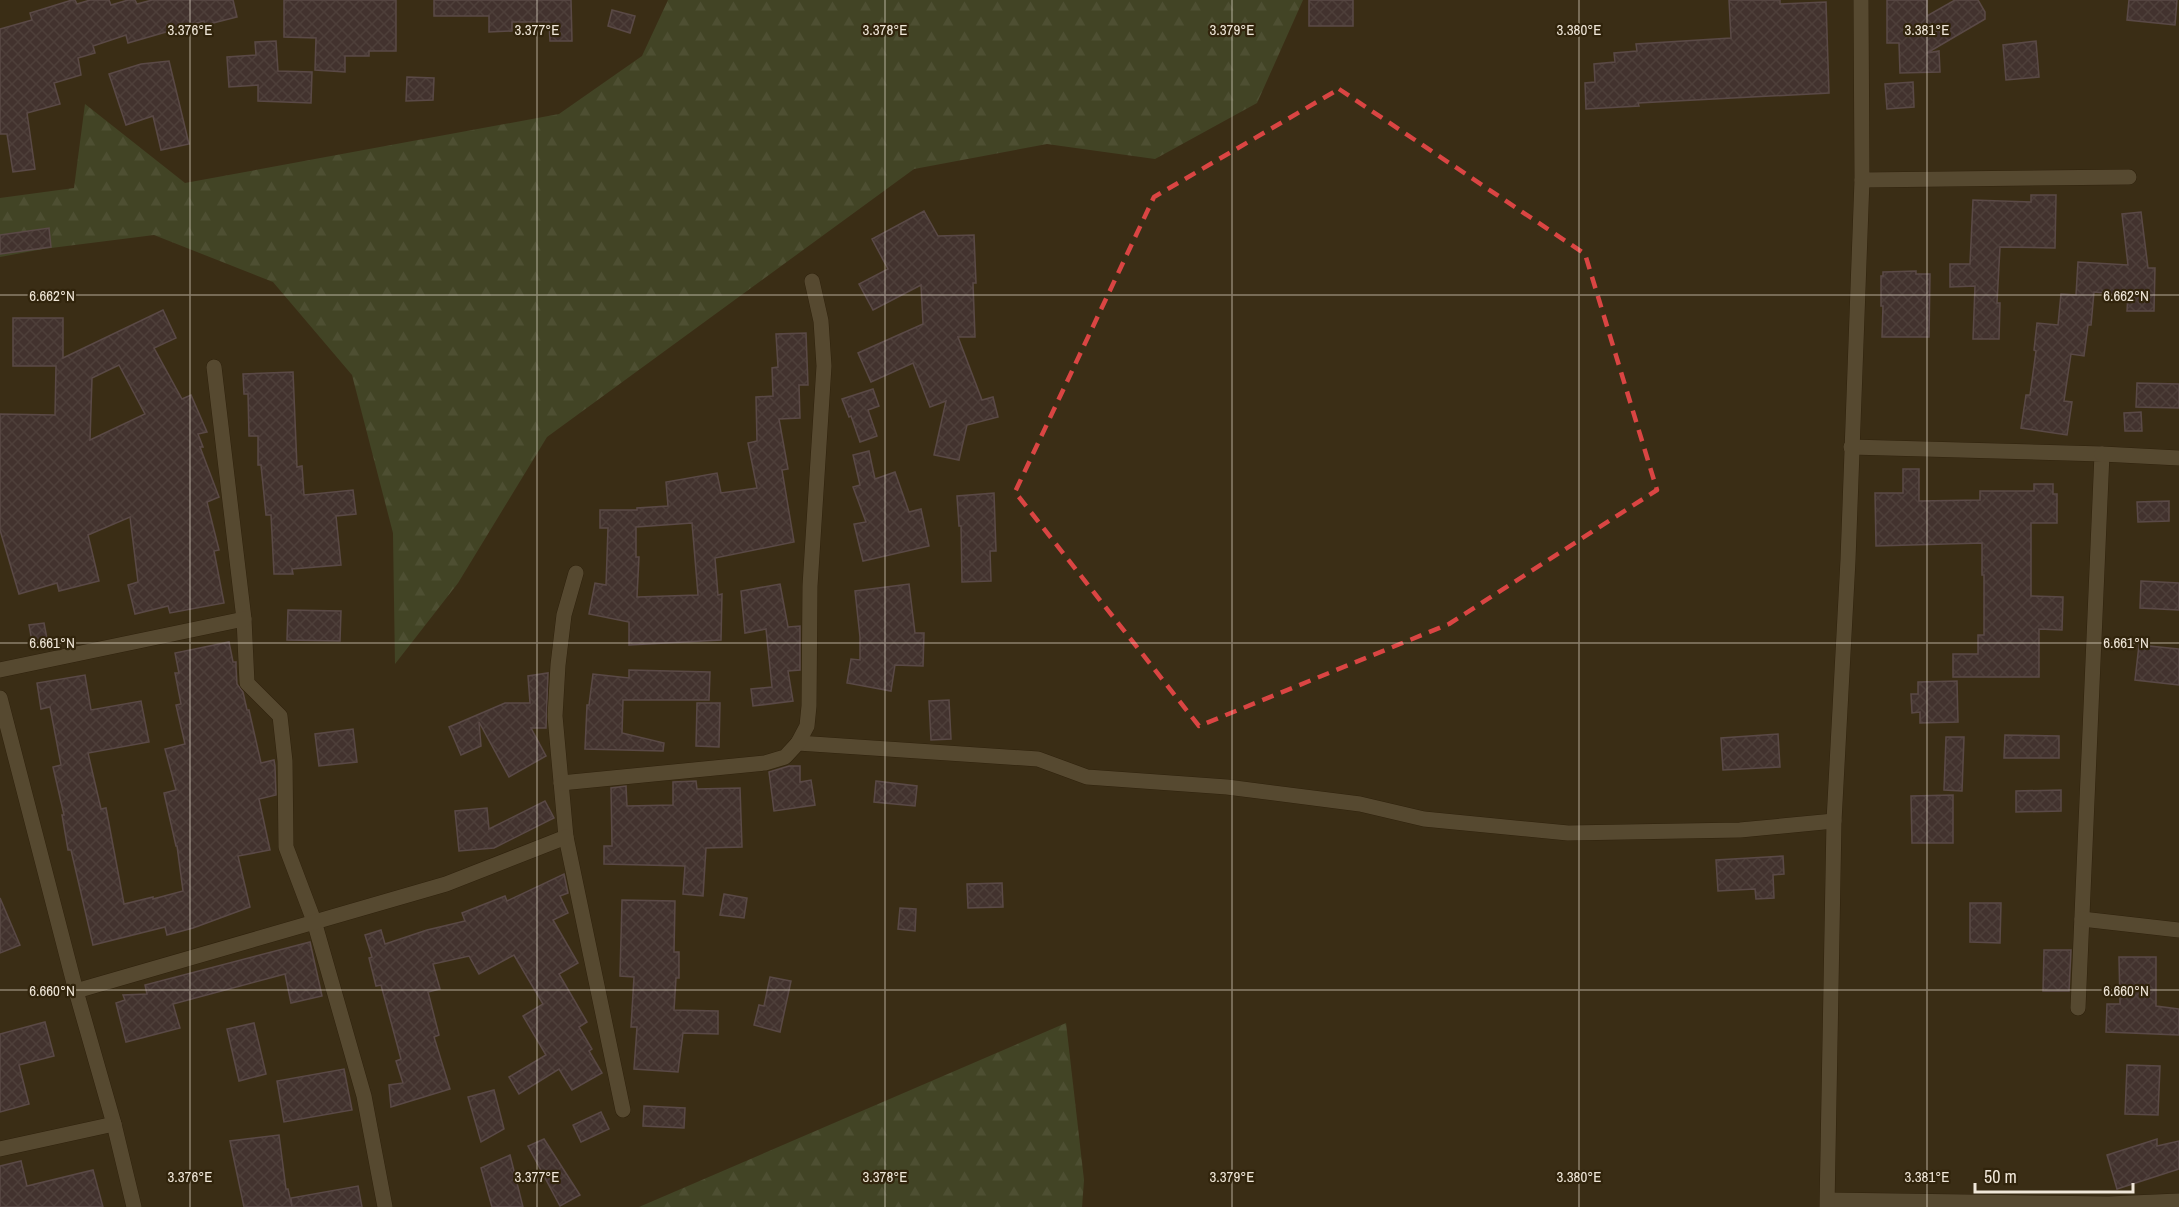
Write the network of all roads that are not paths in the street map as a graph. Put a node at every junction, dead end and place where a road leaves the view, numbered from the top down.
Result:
1 (1861, 0) edge
2 (2129, 177) dead end
3 (1862, 180) junction
4 (812, 281) dead end
5 (214, 367) dead end
6 (1851, 447) junction
7 (2102, 454) junction
8 (2179, 458) edge
9 (576, 573) dead end
10 (244, 619) junction
11 (0, 670) edge
12 (0, 698) edge
13 (798, 743) junction
14 (561, 783) junction
15 (1834, 821) junction
16 (566, 837) junction
17 (2082, 919) junction
18 (314, 921) junction
19 (2179, 930) edge
20 (76, 991) junction
21 (2078, 1008) dead end
22 (623, 1110) dead end
23 (114, 1124) junction
24 (0, 1149) edge
25 (2179, 1201) edge
26 (1827, 1203) edge
27 (134, 1207) edge
28 (385, 1207) edge

1 - 3 street
2 - 3 street
3 - 6 street
4 - 13 street
5 - 10 street
6 - 7 street
6 - 15 street
7 - 8 street
7 - 17 street
9 - 14 street
10 - 11 street
10 - 18 street
12 - 20 street
13 - 14 street
13 - 15 street
14 - 16 street
15 - 26 street
16 - 18 street
16 - 22 street
17 - 19 street
17 - 21 street
18 - 20 street
18 - 28 street
20 - 23 street
23 - 24 street
23 - 27 street
25 - 26 street

